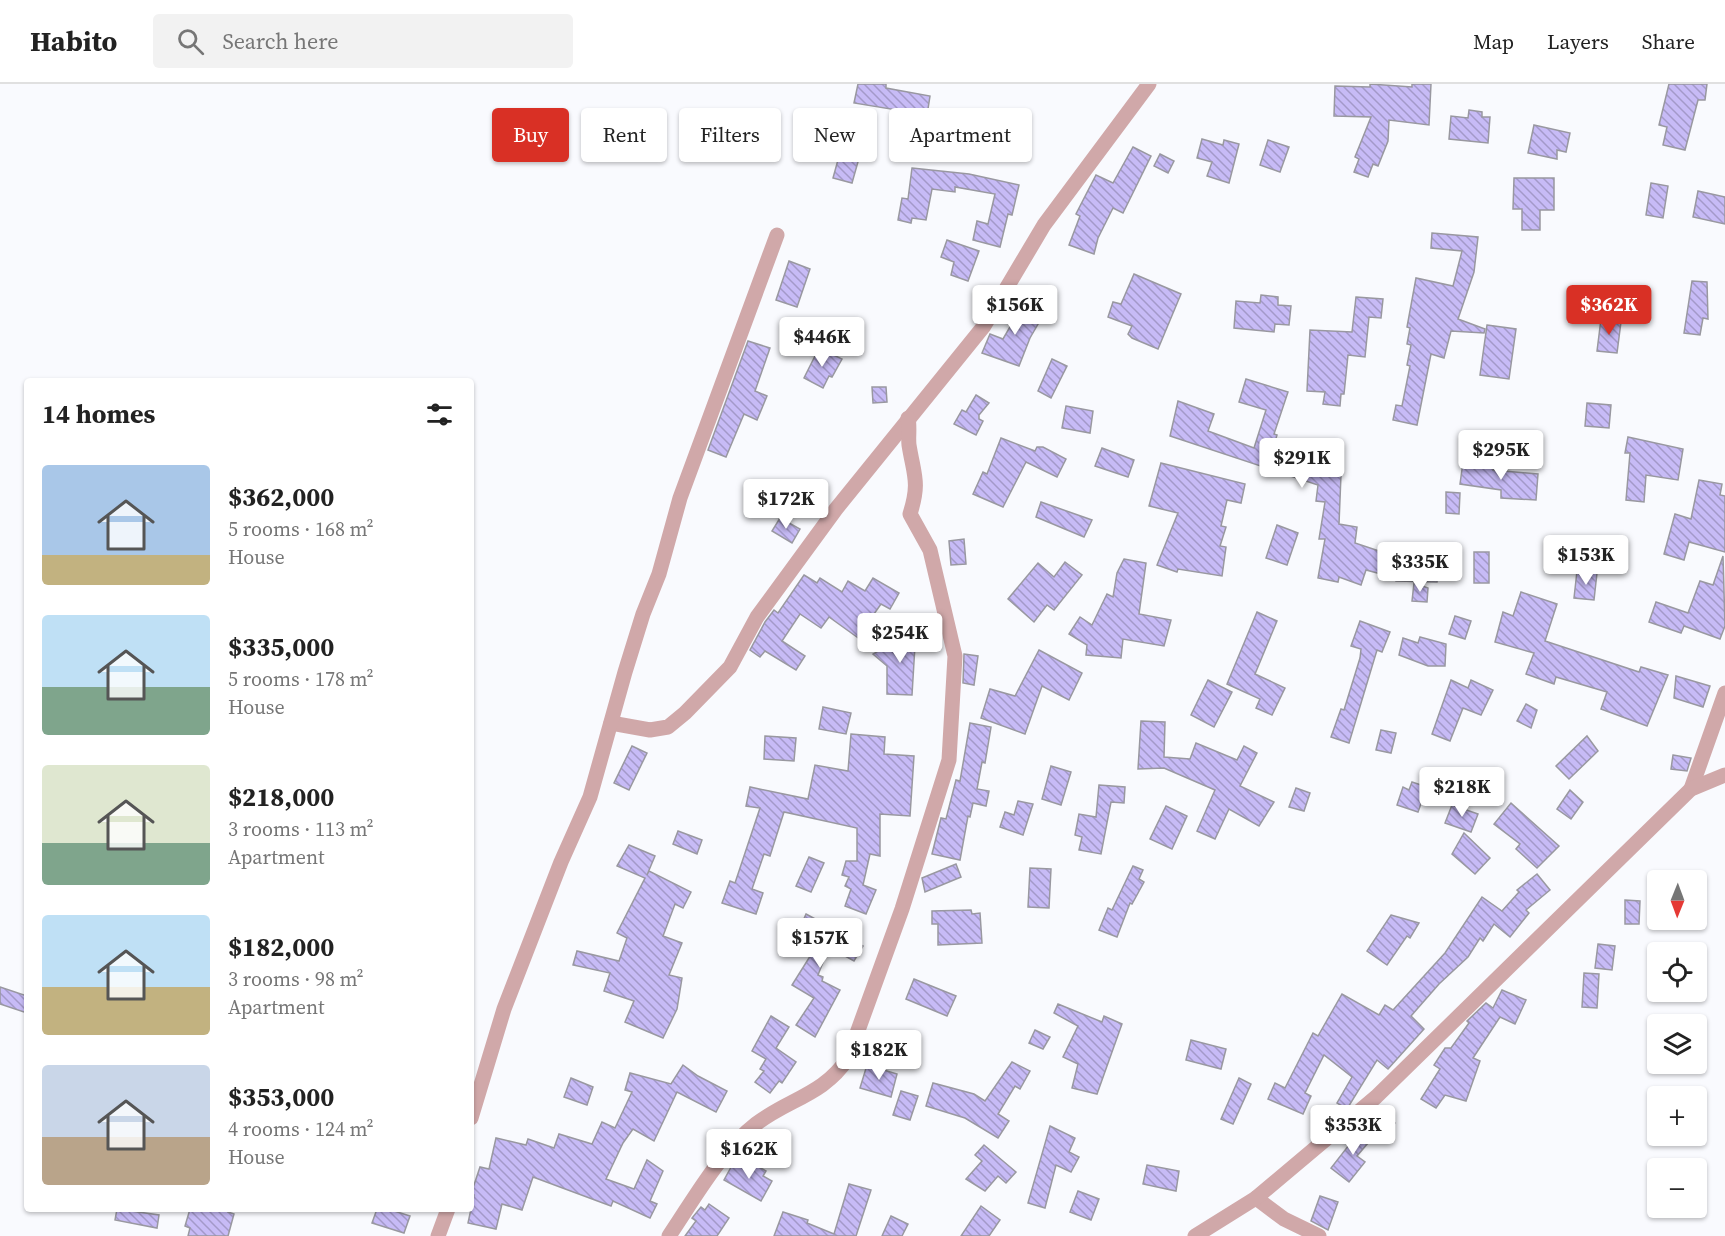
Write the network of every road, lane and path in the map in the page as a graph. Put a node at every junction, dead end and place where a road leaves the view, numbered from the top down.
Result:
1 (1149, 84) edge
2 (777, 235) dead end
3 (908, 418) junction
4 (1725, 693) edge
5 (611, 723) junction
6 (1725, 775) edge
7 (1691, 789) junction
8 (474, 1108) edge
9 (1256, 1198) junction
10 (447, 1212) edge
11 (438, 1236) edge
12 (669, 1236) edge
13 (1195, 1236) edge
14 (1319, 1236) edge

1 - 3 street
2 - 5 street
3 - 5 street
3 - 12 street
4 - 7 street
5 - 8 street
6 - 7 street
7 - 9 street
9 - 13 street
9 - 14 street
10 - 11 street

